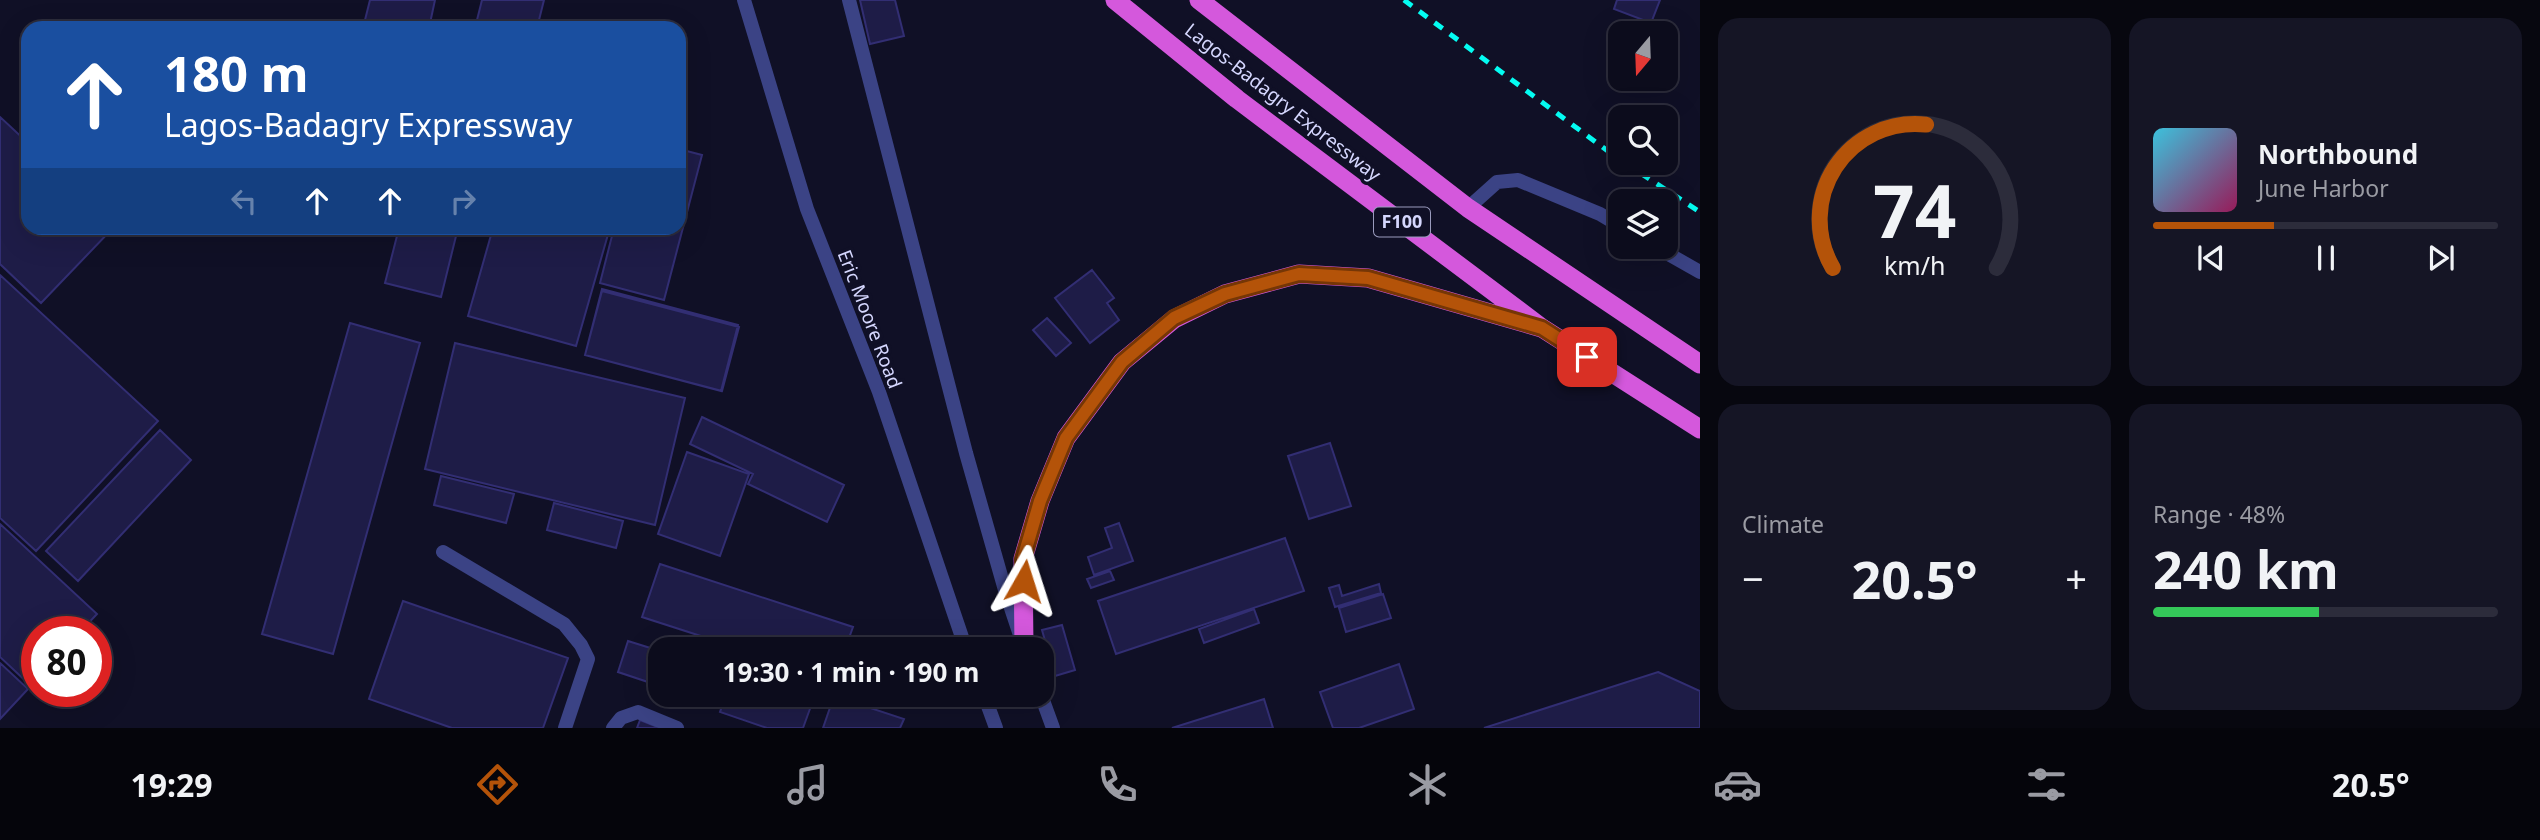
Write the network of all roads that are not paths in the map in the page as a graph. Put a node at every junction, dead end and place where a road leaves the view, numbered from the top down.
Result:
1 (744, 0) edge
2 (849, 0) edge
3 (1115, 0) edge
4 (1199, 0) edge
5 (1468, 208) junction
6 (1608, 219) edge
7 (1678, 259) edge
8 (1700, 272) edge
9 (1542, 328) junction
10 (1700, 364) edge
11 (1700, 429) edge
12 (443, 552) dead end
13 (963, 637) edge
14 (1020, 637) edge
15 (1024, 637) edge
16 (988, 707) edge
17 (1045, 707) edge
18 (565, 728) edge
19 (613, 728) edge
20 (677, 728) edge
21 (996, 728) edge
22 (1053, 728) edge

1 - 13 street, Eric Moore Road
2 - 14 street
3 - 9 highway, Lagos-Badagry Expressway / F100
4 - 5 highway, Lagos-Badagry Expressway / F100
5 - 6 street
5 - 10 highway, Lagos-Badagry Expressway / F100
7 - 8 street
9 - 11 highway, Lagos-Badagry Expressway / F100
9 - 15 highway
12 - 18 street
16 - 21 street
17 - 22 street
19 - 20 street

